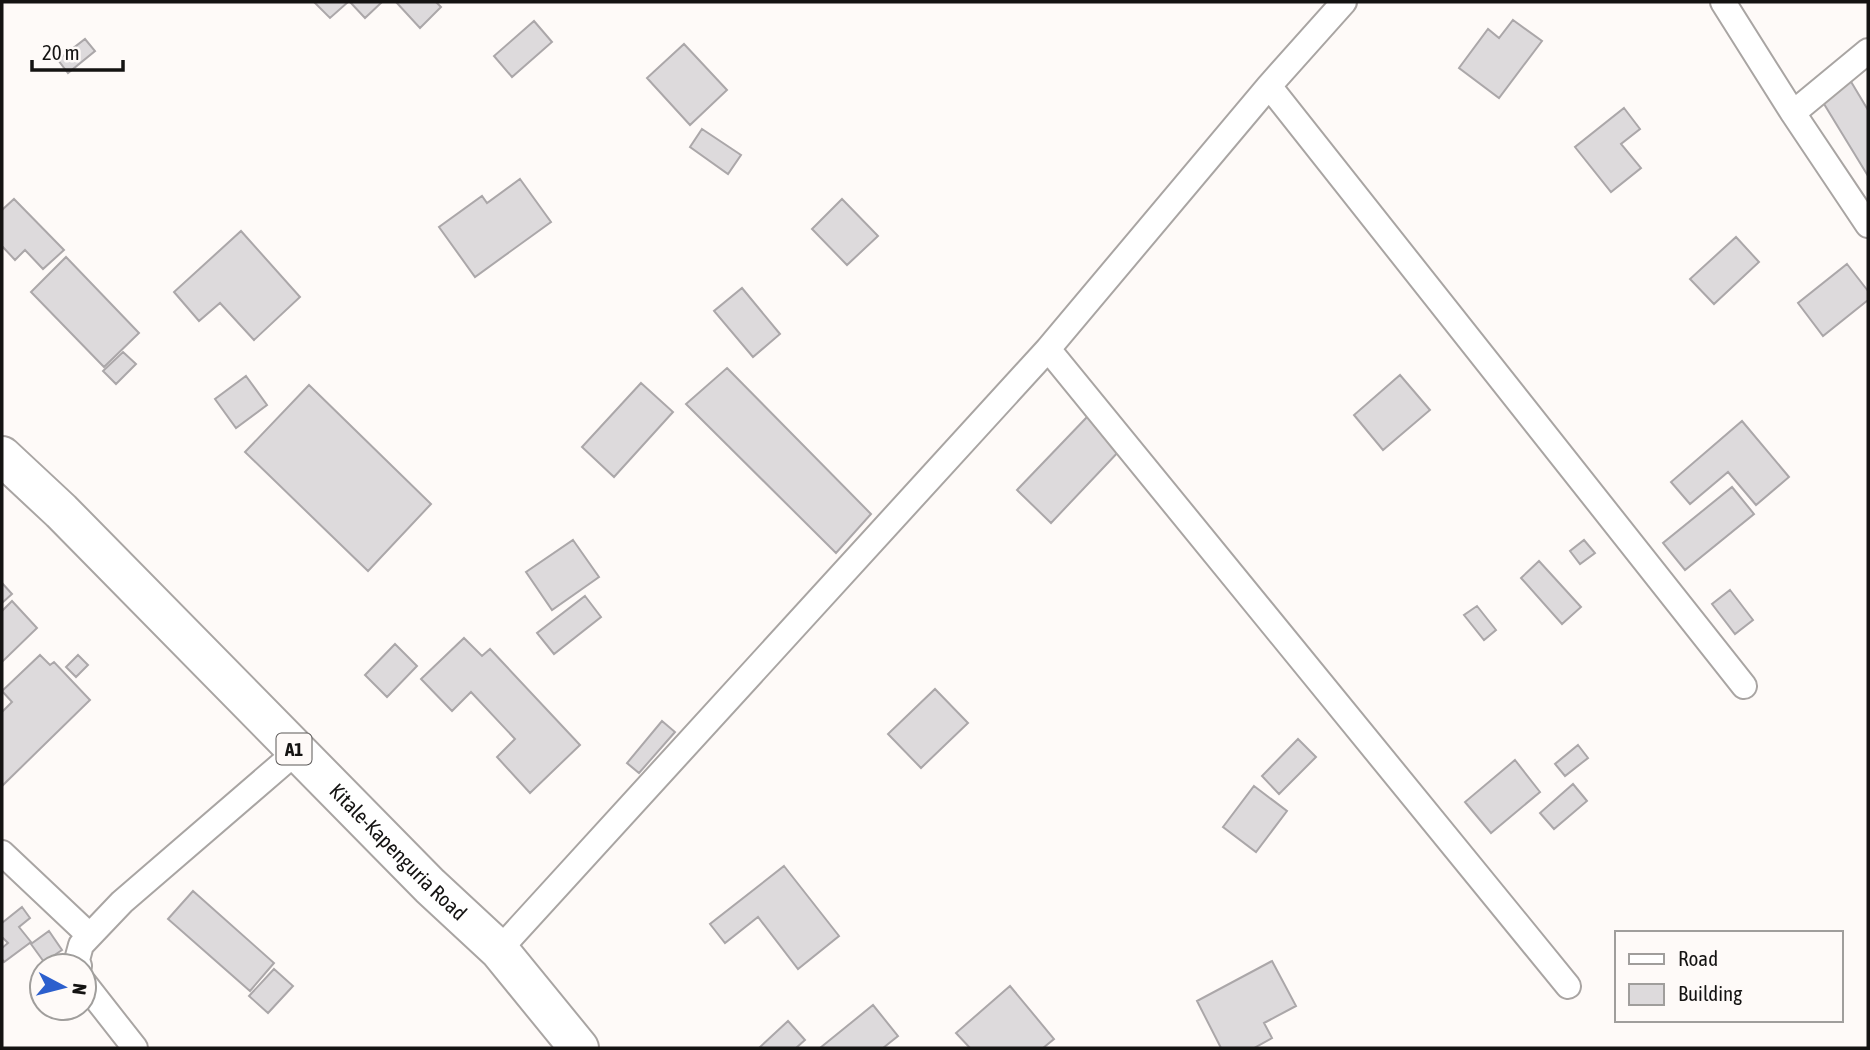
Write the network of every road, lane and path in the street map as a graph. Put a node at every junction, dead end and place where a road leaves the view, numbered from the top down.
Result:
1 (1344, 2) edge
2 (1723, 2) edge
3 (1868, 51) edge
4 (1269, 86) junction
5 (1793, 113) junction
6 (1868, 225) edge
7 (1048, 349) junction
8 (2, 456) edge
9 (1744, 686) dead end
10 (296, 752) junction
11 (4, 859) edge
12 (89, 935) junction
13 (499, 950) junction
14 (79, 952) edge
15 (1568, 986) dead end
16 (98, 1002) edge
17 (135, 1048) edge
18 (579, 1048) edge

1 - 4 street
2 - 5 street
3 - 5 street
4 - 7 street
4 - 9 street
5 - 6 street
7 - 13 street
7 - 15 street
8 - 10 highway, Kitale-Kapenguria Road / A1
10 - 12 street
10 - 13 highway, Kitale-Kapenguria Road / A1
11 - 12 street
12 - 14 street
13 - 18 highway, Kitale-Kapenguria Road / A1
16 - 17 street

